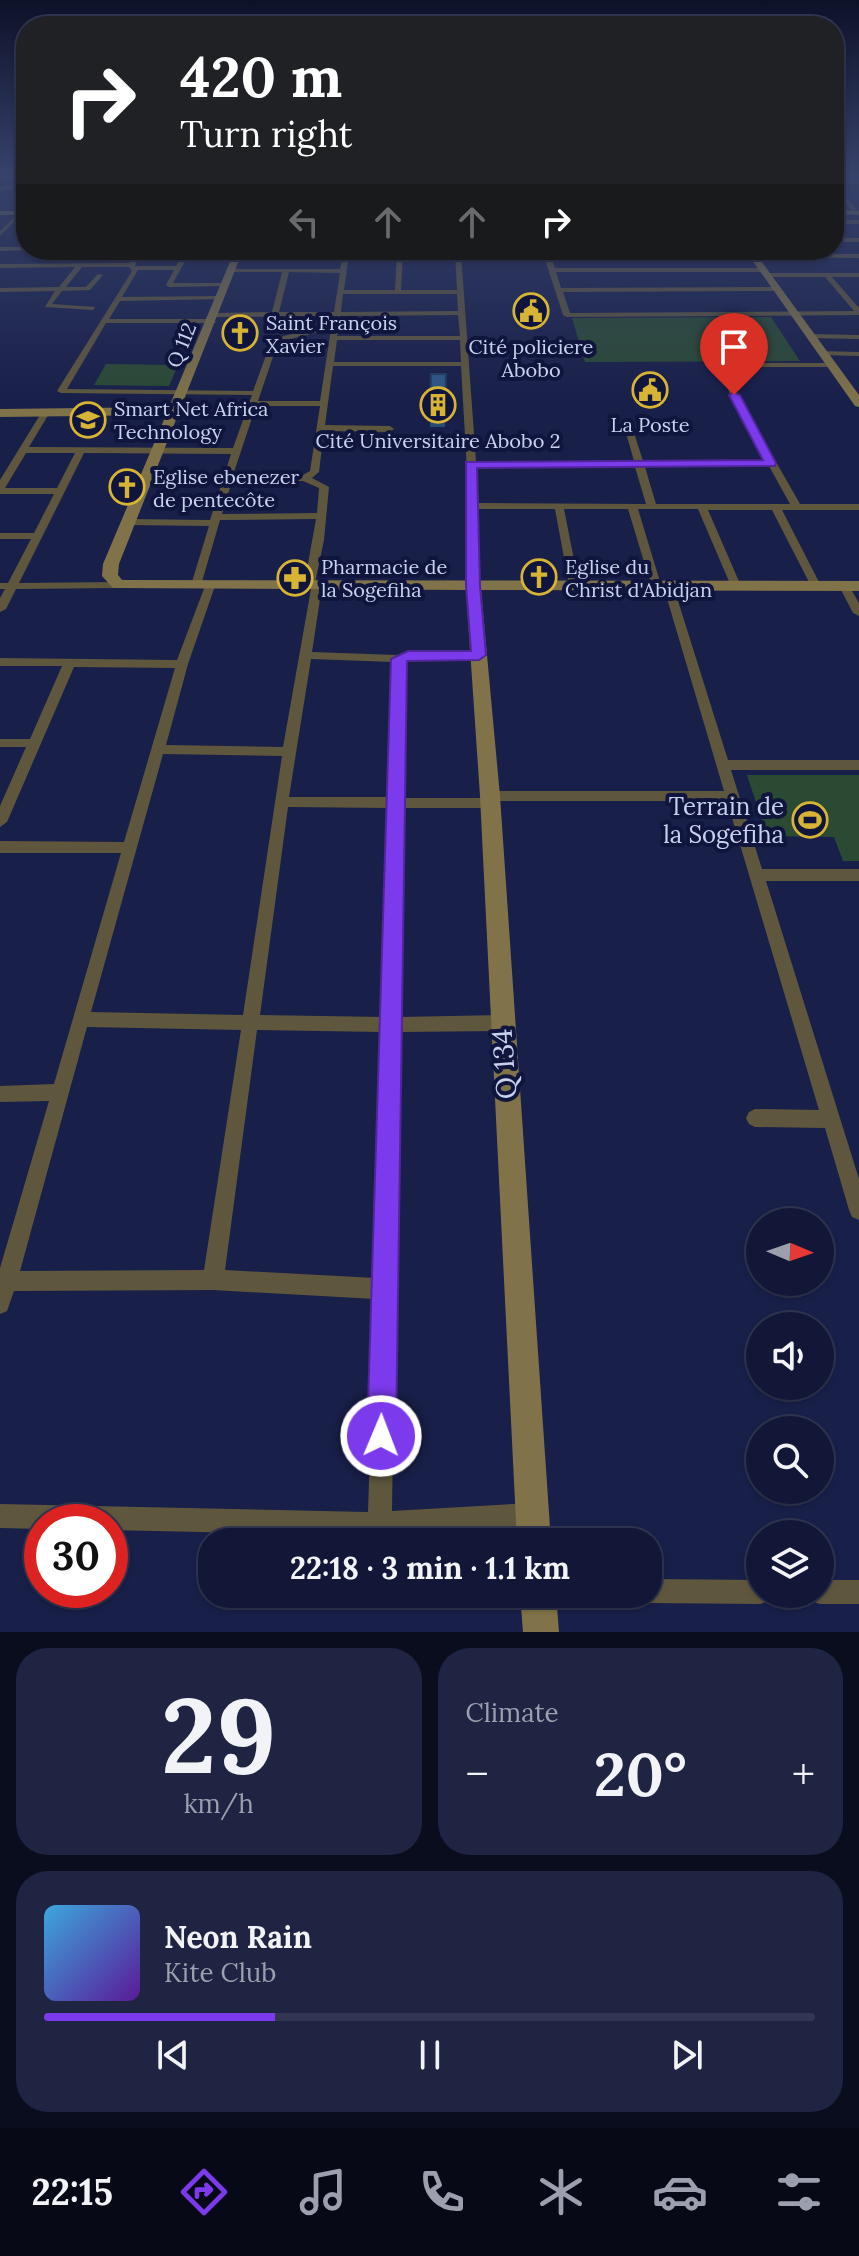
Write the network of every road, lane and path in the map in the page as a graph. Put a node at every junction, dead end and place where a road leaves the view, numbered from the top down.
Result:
1 (21, 260) edge
2 (135, 260) edge
3 (182, 260) edge
4 (236, 260) edge
5 (345, 260) edge
6 (400, 260) edge
7 (459, 260) edge
8 (549, 260) edge
9 (756, 260) edge
10 (80, 265) junction
11 (108, 265) junction
12 (0, 266) edge
13 (17, 266) junction
14 (133, 267) junction
15 (178, 268) junction
16 (232, 270) junction
17 (552, 270) junction
18 (286, 271) junction
19 (344, 271) junction
20 (764, 272) junction
21 (100, 275) dead end
22 (827, 275) junction
23 (859, 275) edge
24 (131, 278) junction
25 (226, 285) junction
26 (58, 289) junction
27 (776, 289) junction
28 (0, 290) edge
29 (557, 290) junction
30 (340, 292) junction
31 (398, 292) junction
32 (461, 292) junction
33 (221, 298) junction
34 (118, 299) junction
35 (93, 308) dead end
36 (461, 313) junction
37 (794, 313) junction
38 (859, 313) edge
39 (275, 315) junction
40 (214, 318) junction
41 (337, 320) junction
42 (105, 321) junction
43 (811, 336) junction
44 (859, 337) edge
45 (334, 338) junction
46 (463, 338) junction
47 (823, 353) junction
48 (859, 354) edge
49 (331, 364) junction
50 (463, 364) junction
51 (831, 365) junction
52 (855, 391) edge
53 (183, 392) junction
54 (257, 393) junction
55 (324, 403) junction
56 (859, 403) edge
57 (254, 404) junction
58 (175, 411) junction
59 (46, 412) junction
60 (0, 413) edge
61 (320, 428) junction
62 (390, 429) dead end
63 (630, 433) dead end
64 (82, 449) junction
65 (23, 450) junction
66 (158, 451) junction
67 (236, 451) junction
68 (640, 463) junction
69 (770, 463) junction
70 (471, 465) junction
71 (228, 478) junction
72 (305, 478) junction
73 (0, 490) edge
74 (60, 491) junction
75 (474, 506) junction
76 (559, 507) junction
77 (632, 507) junction
78 (652, 507) junction
79 (702, 507) junction
80 (776, 507) junction
81 (797, 507) junction
82 (855, 507) edge
83 (322, 516) junction
84 (217, 520) junction
85 (859, 520) edge
86 (128, 522) junction
87 (0, 536) edge
88 (37, 536) junction
89 (118, 585) junction
90 (574, 585) junction
91 (662, 585) junction
92 (6, 586) edge
93 (203, 586) junction
94 (313, 586) junction
95 (473, 586) junction
96 (736, 586) junction
97 (816, 586) junction
98 (852, 586) edge
99 (0, 609) edge
100 (859, 613) edge
101 (306, 655) junction
102 (479, 655) junction
103 (399, 659) junction
104 (0, 662) edge
105 (70, 662) junction
106 (182, 664) junction
107 (0, 743) edge
108 (34, 743) junction
109 (159, 749) junction
110 (289, 752) junction
111 (722, 765) junction
112 (859, 765) edge
113 (732, 796) junction
114 (490, 799) junction
115 (282, 802) junction
116 (395, 802) junction
117 (0, 822) edge
118 (0, 847) edge
119 (129, 848) junction
120 (756, 875) junction
121 (859, 875) edge
122 (82, 1019) junction
123 (252, 1020) junction
124 (501, 1023) junction
125 (389, 1025) junction
126 (61, 1092) junction
127 (0, 1094) edge
128 (755, 1118) dead end
129 (831, 1119) junction
130 (859, 1210) edge
131 (213, 1280) junction
132 (3, 1281) edge
133 (383, 1289) junction
134 (0, 1304) edge
135 (532, 1515) junction
136 (0, 1516) edge
137 (380, 1524) junction
138 (533, 1528) edge
139 (662, 1591) edge
140 (746, 1592) edge
141 (834, 1592) edge
142 (859, 1592) edge
143 (539, 1608) edge
144 (541, 1632) edge

1 - 13 street
2 - 14 street
3 - 15 street
4 - 16 street, Q 112
5 - 19 street
6 - 31 street
7 - 32 street
8 - 17 street
9 - 20 street
10 - 11 street
10 - 13 street
10 - 26 street
11 - 14 street
11 - 24 street
12 - 13 street
14 - 15 street
14 - 24 street
15 - 25 street
16 - 18 street
16 - 25 street, Q 112
17 - 20 street
17 - 29 street
18 - 19 street
18 - 39 street
19 - 30 street
20 - 22 street
20 - 27 street
21 - 26 street
22 - 23 street
22 - 38 street
24 - 34 street
25 - 33 street, Q 112
26 - 28 street
26 - 35 street
27 - 29 street
27 - 37 street
29 - 37 street
30 - 31 street
30 - 41 street
31 - 32 street
32 - 36 street
33 - 34 street
33 - 40 street, Q 112
34 - 42 street
36 - 41 street
36 - 46 street
37 - 38 street
37 - 43 street
39 - 40 street
39 - 41 street
40 - 42 street
40 - 53 street, Q 112
41 - 45 street
41 - 54 street
42 - 53 street
43 - 44 street
43 - 47 street
45 - 46 street
45 - 49 street
46 - 50 street
47 - 48 street
47 - 51 street
49 - 50 street
49 - 55 street
50 - 70 street
51 - 52 street
51 - 69 street
52 - 56 street
53 - 54 street
53 - 58 street, Q 112
54 - 57 street
55 - 57 street
55 - 61 street
57 - 67 street
58 - 59 street
58 - 66 street, Q 112
59 - 60 street
59 - 65 street
61 - 62 street
61 - 72 street
63 - 68 street
64 - 65 street
64 - 66 street
64 - 74 street
65 - 73 street
66 - 67 street
66 - 86 street, Q 112
67 - 71 street
68 - 69 street
68 - 70 street
68 - 78 street
69 - 81 street
70 - 75 street
71 - 72 street
71 - 84 street
72 - 83 street
73 - 74 street
74 - 88 street
75 - 76 street
75 - 95 street
76 - 77 street
76 - 90 street
77 - 78 street
77 - 91 street
78 - 79 street
79 - 80 street
79 - 96 street
80 - 81 street
80 - 97 street
81 - 82 street
82 - 85 street
83 - 84 street
83 - 94 street
84 - 86 street
84 - 93 street
86 - 89 street, Q 112
87 - 88 street
88 - 92 street
89 - 92 street
89 - 93 street
90 - 91 street
90 - 95 street
91 - 96 street
91 - 111 street
92 - 99 street
93 - 94 street
93 - 106 street
94 - 95 street
94 - 101 street
95 - 102 street, Q 134
96 - 97 street
97 - 98 street
98 - 100 street
101 - 103 street
101 - 110 street
102 - 103 street
102 - 114 street, Q 134
103 - 116 street
104 - 105 street
105 - 106 street
105 - 108 street
106 - 109 street
107 - 108 street
108 - 117 street
109 - 110 street
109 - 119 street
110 - 115 street
111 - 112 street
111 - 113 street
113 - 114 street
113 - 120 street
114 - 116 street
114 - 124 street, Q 134
115 - 116 street
115 - 123 street
116 - 125 street
118 - 119 street
119 - 122 street
120 - 121 street
120 - 129 street
122 - 123 street
122 - 126 street
123 - 125 street
123 - 131 street
124 - 125 street
124 - 135 street, Q 134
125 - 133 street
126 - 127 street
126 - 132 street
128 - 129 street
129 - 130 street
131 - 132 street
131 - 133 street
132 - 134 street
133 - 137 street
135 - 137 street
135 - 138 street, Q 134
136 - 137 street
139 - 140 street
141 - 142 street
143 - 144 street

